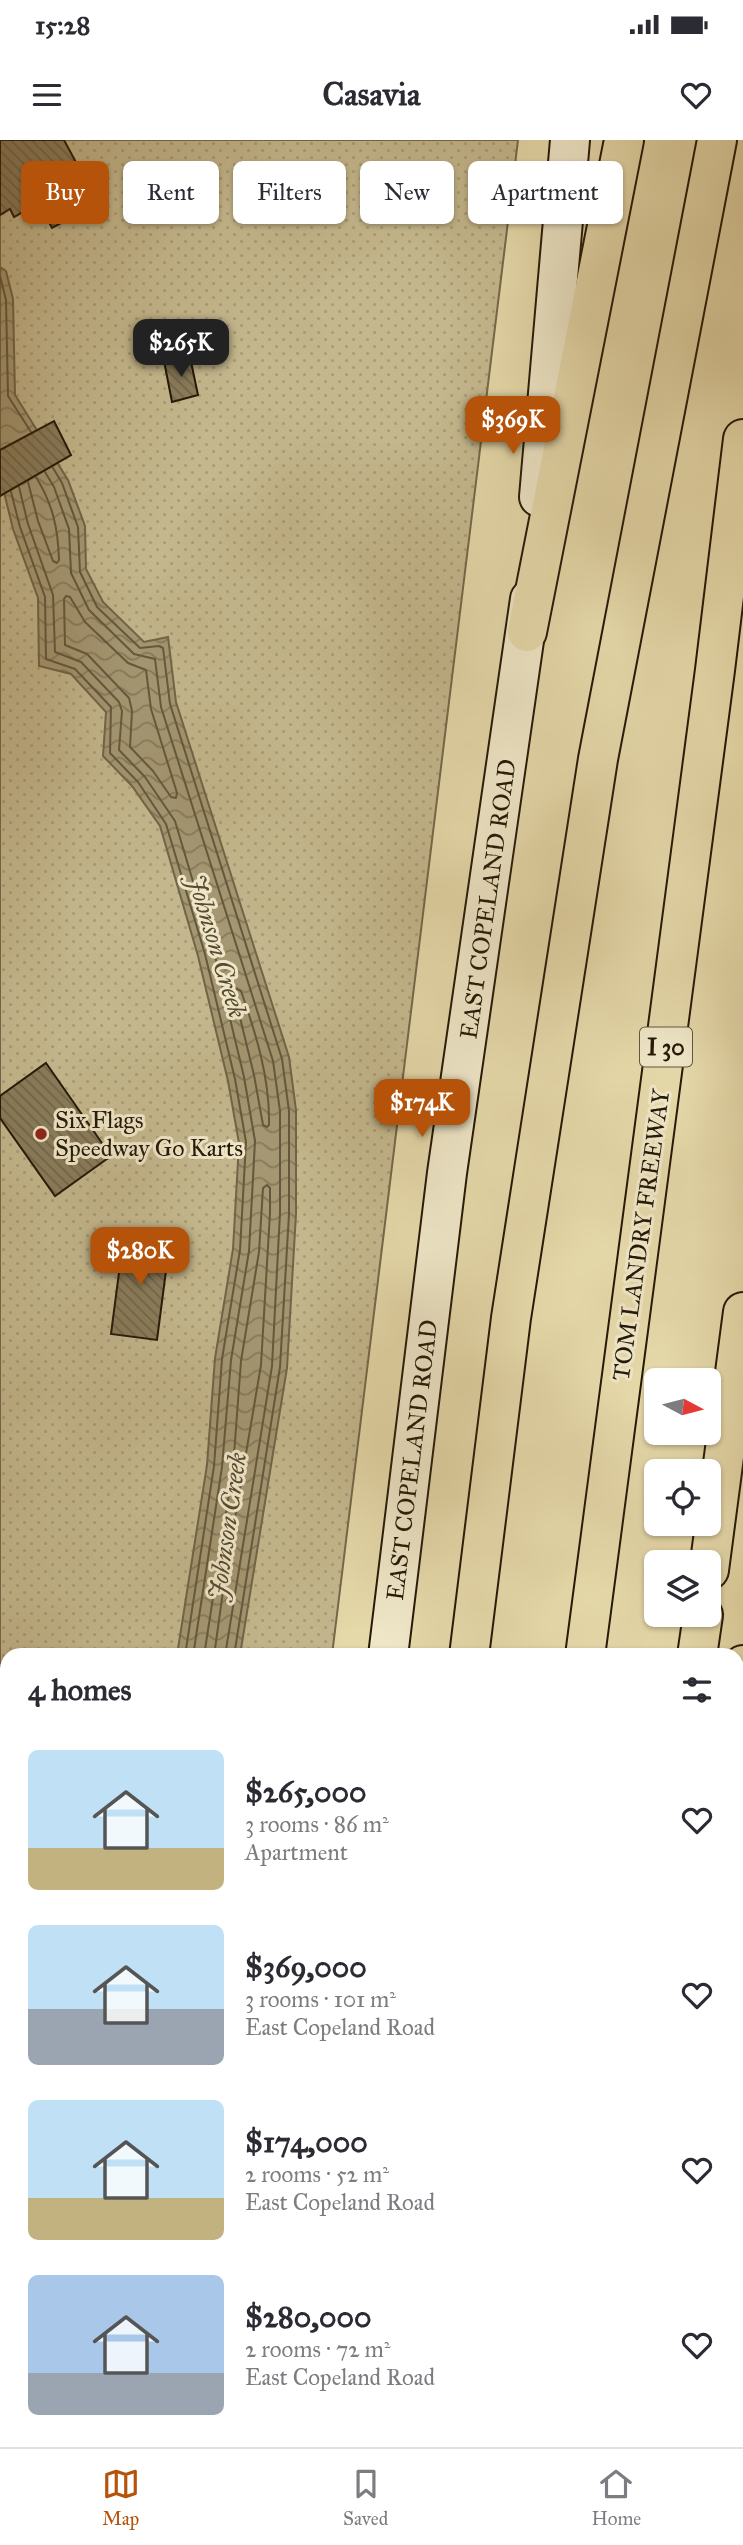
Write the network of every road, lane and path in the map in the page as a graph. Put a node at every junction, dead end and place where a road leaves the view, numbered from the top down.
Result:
1 (570, 140) edge
2 (590, 140) edge
3 (624, 140) edge
4 (717, 140) edge
5 (559, 286) junction
6 (743, 439) edge
7 (527, 632) junction
8 (743, 1312) edge
9 (712, 1550) edge
10 (701, 1627) edge
11 (389, 1648) edge
12 (470, 1648) edge
13 (586, 1648) edge
14 (698, 1648) edge

1 - 5 main road, EAST COPELAND ROAD
2 - 5 main road
3 - 7 highway
4 - 12 highway
5 - 7 main road, EAST COPELAND ROAD
6 - 13 highway, TOM LANDRY FREEWAY / I 30
7 - 11 main road, EAST COPELAND ROAD
8 - 9 highway
10 - 14 highway

